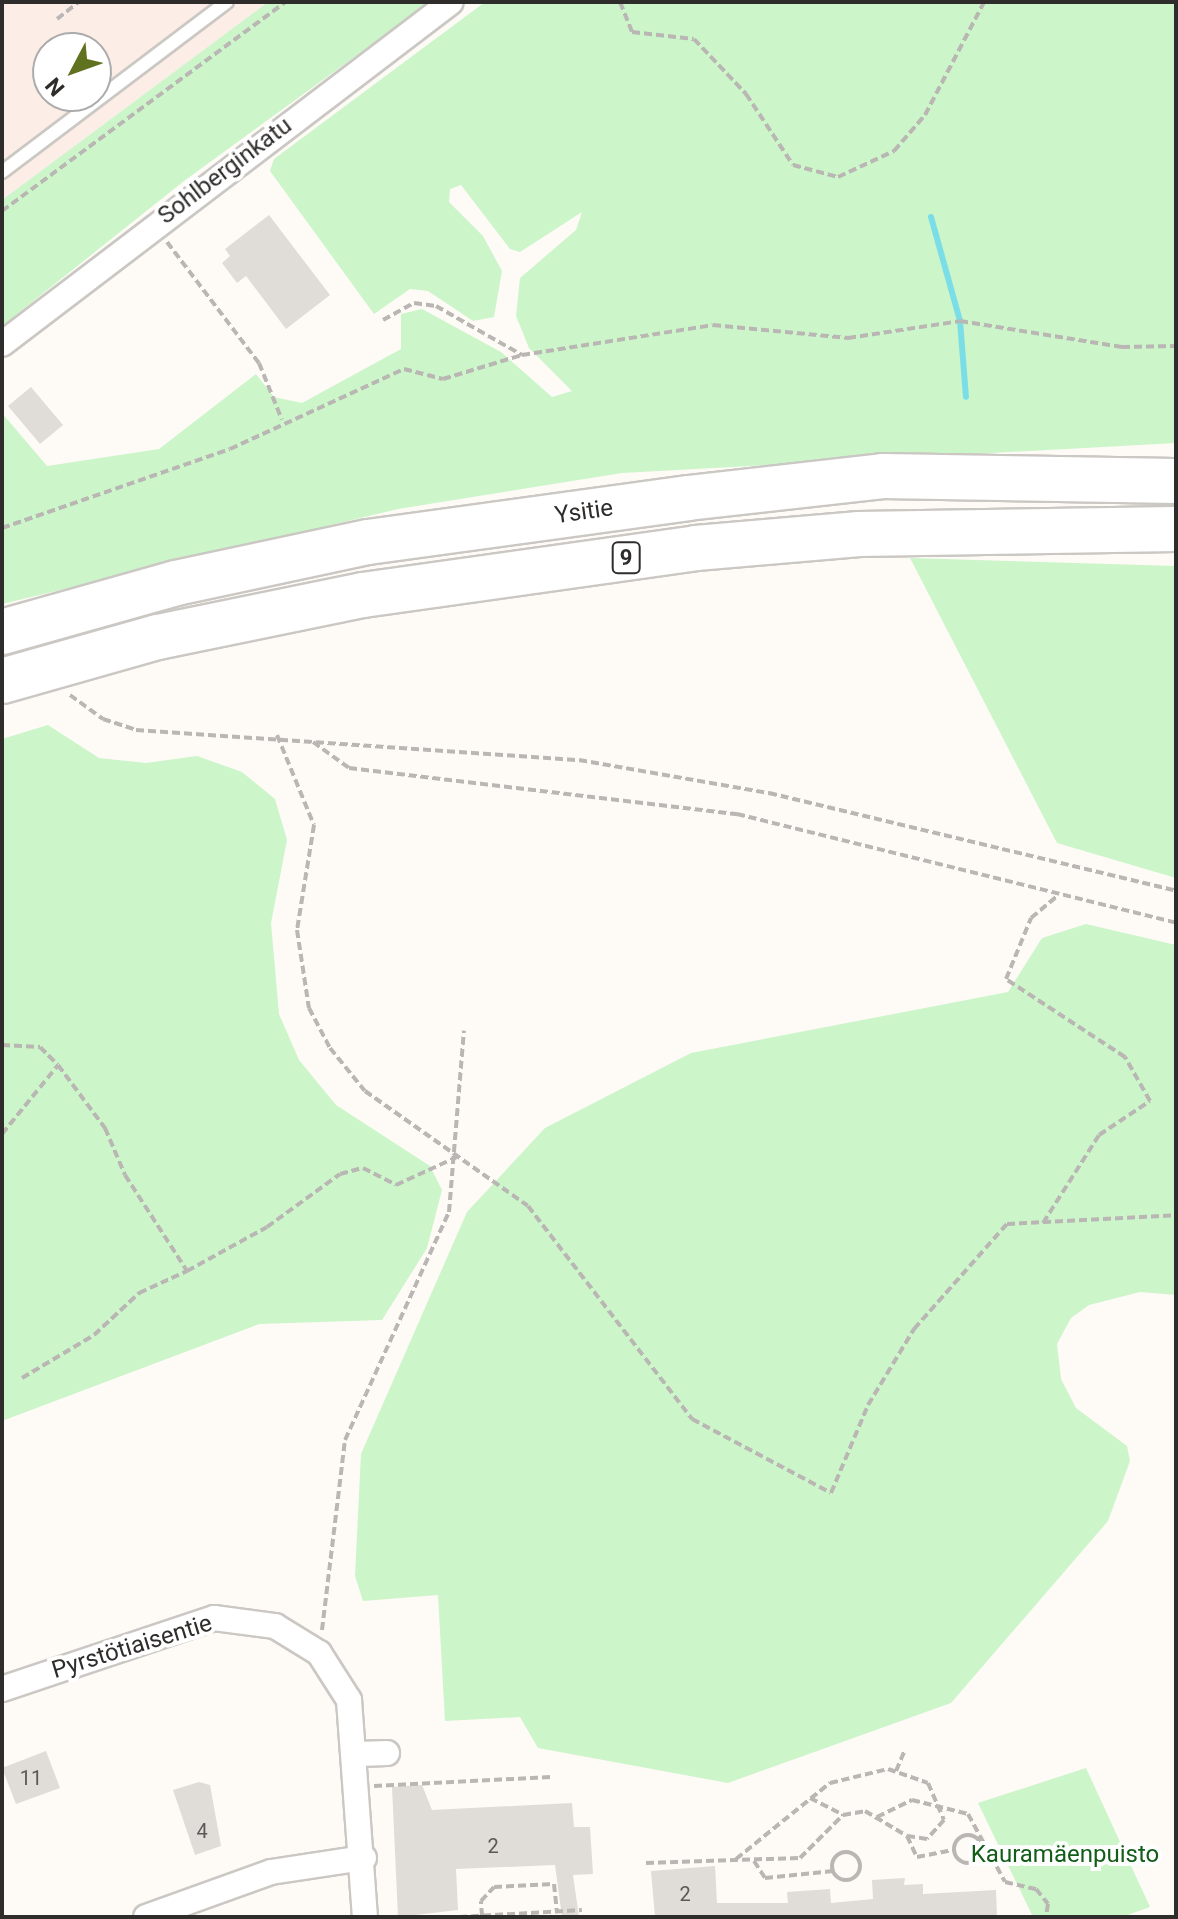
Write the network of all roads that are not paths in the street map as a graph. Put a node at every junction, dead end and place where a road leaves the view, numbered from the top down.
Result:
1 (227, 2) edge
2 (451, 2) edge
3 (2, 172) edge
4 (2, 344) edge
5 (1176, 456) edge
6 (883, 476) junction
7 (1176, 481) edge
8 (1176, 529) edge
9 (2, 632) edge
10 (2, 681) edge
11 (2, 1689) edge
12 (387, 1753) dead end
13 (358, 1754) junction
14 (364, 1858) junction
15 (146, 1917) edge
16 (365, 1917) edge

1 - 3 lane
2 - 4 street, Sohlberginkatu
5 - 6 highway
6 - 7 highway, Ysitie / 9
6 - 9 highway, Ysitie / 9
8 - 10 highway, 9
11 - 13 street, Pyrstötiaisentie
12 - 13 street
13 - 14 street, Pyrstötiaisentie
14 - 15 street
14 - 16 street, Pyrstötiaisentie

